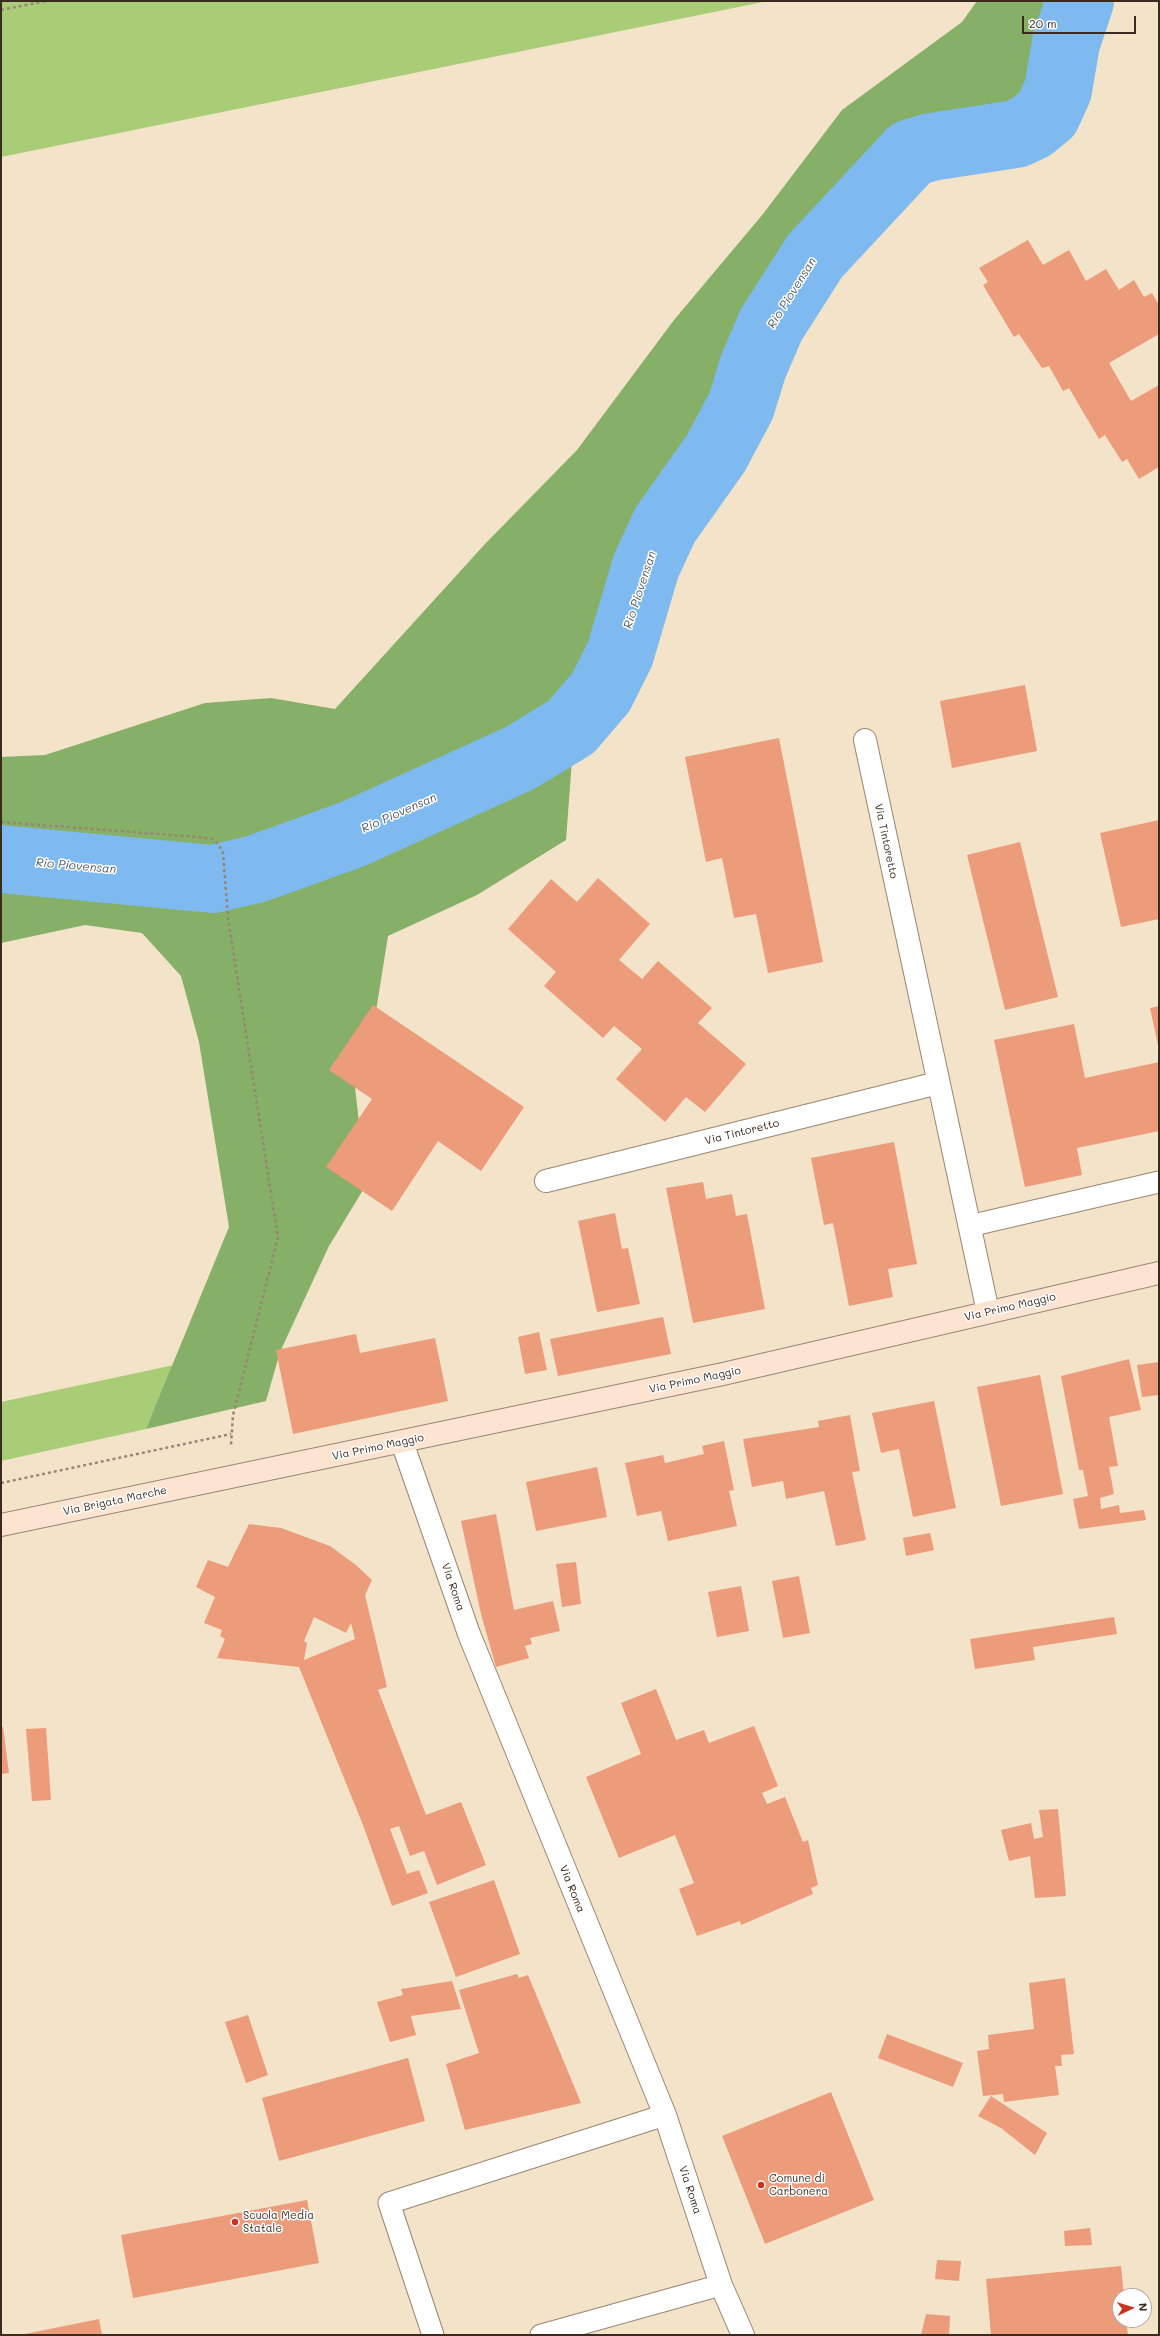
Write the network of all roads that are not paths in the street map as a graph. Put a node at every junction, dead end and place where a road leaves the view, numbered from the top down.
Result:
1 (865, 740) dead end
2 (938, 1082) junction
3 (546, 1180) dead end
4 (1159, 1182) edge
5 (969, 1226) junction
6 (1159, 1273) edge
7 (988, 1312) junction
8 (402, 1442) junction
9 (228, 1478) joint
10 (1, 1525) edge
11 (665, 2115) junction
12 (721, 2285) junction
13 (433, 2335) edge
14 (541, 2335) edge
15 (743, 2335) edge

1 - 2 street, Via Tintoretto
2 - 3 street, Via Tintoretto
2 - 5 street, Via Tintoretto
4 - 5 lane
5 - 7 street, Via Tintoretto
6 - 7 street, Via Primo Maggio
7 - 8 street, Via Primo Maggio
8 - 9 street, Via Primo Maggio
8 - 11 street, Via Roma
9 - 10 street, Via Brigata Marche
11 - 12 street, Via Roma
11 - 13 lane
12 - 14 lane
12 - 15 street, Via Roma

